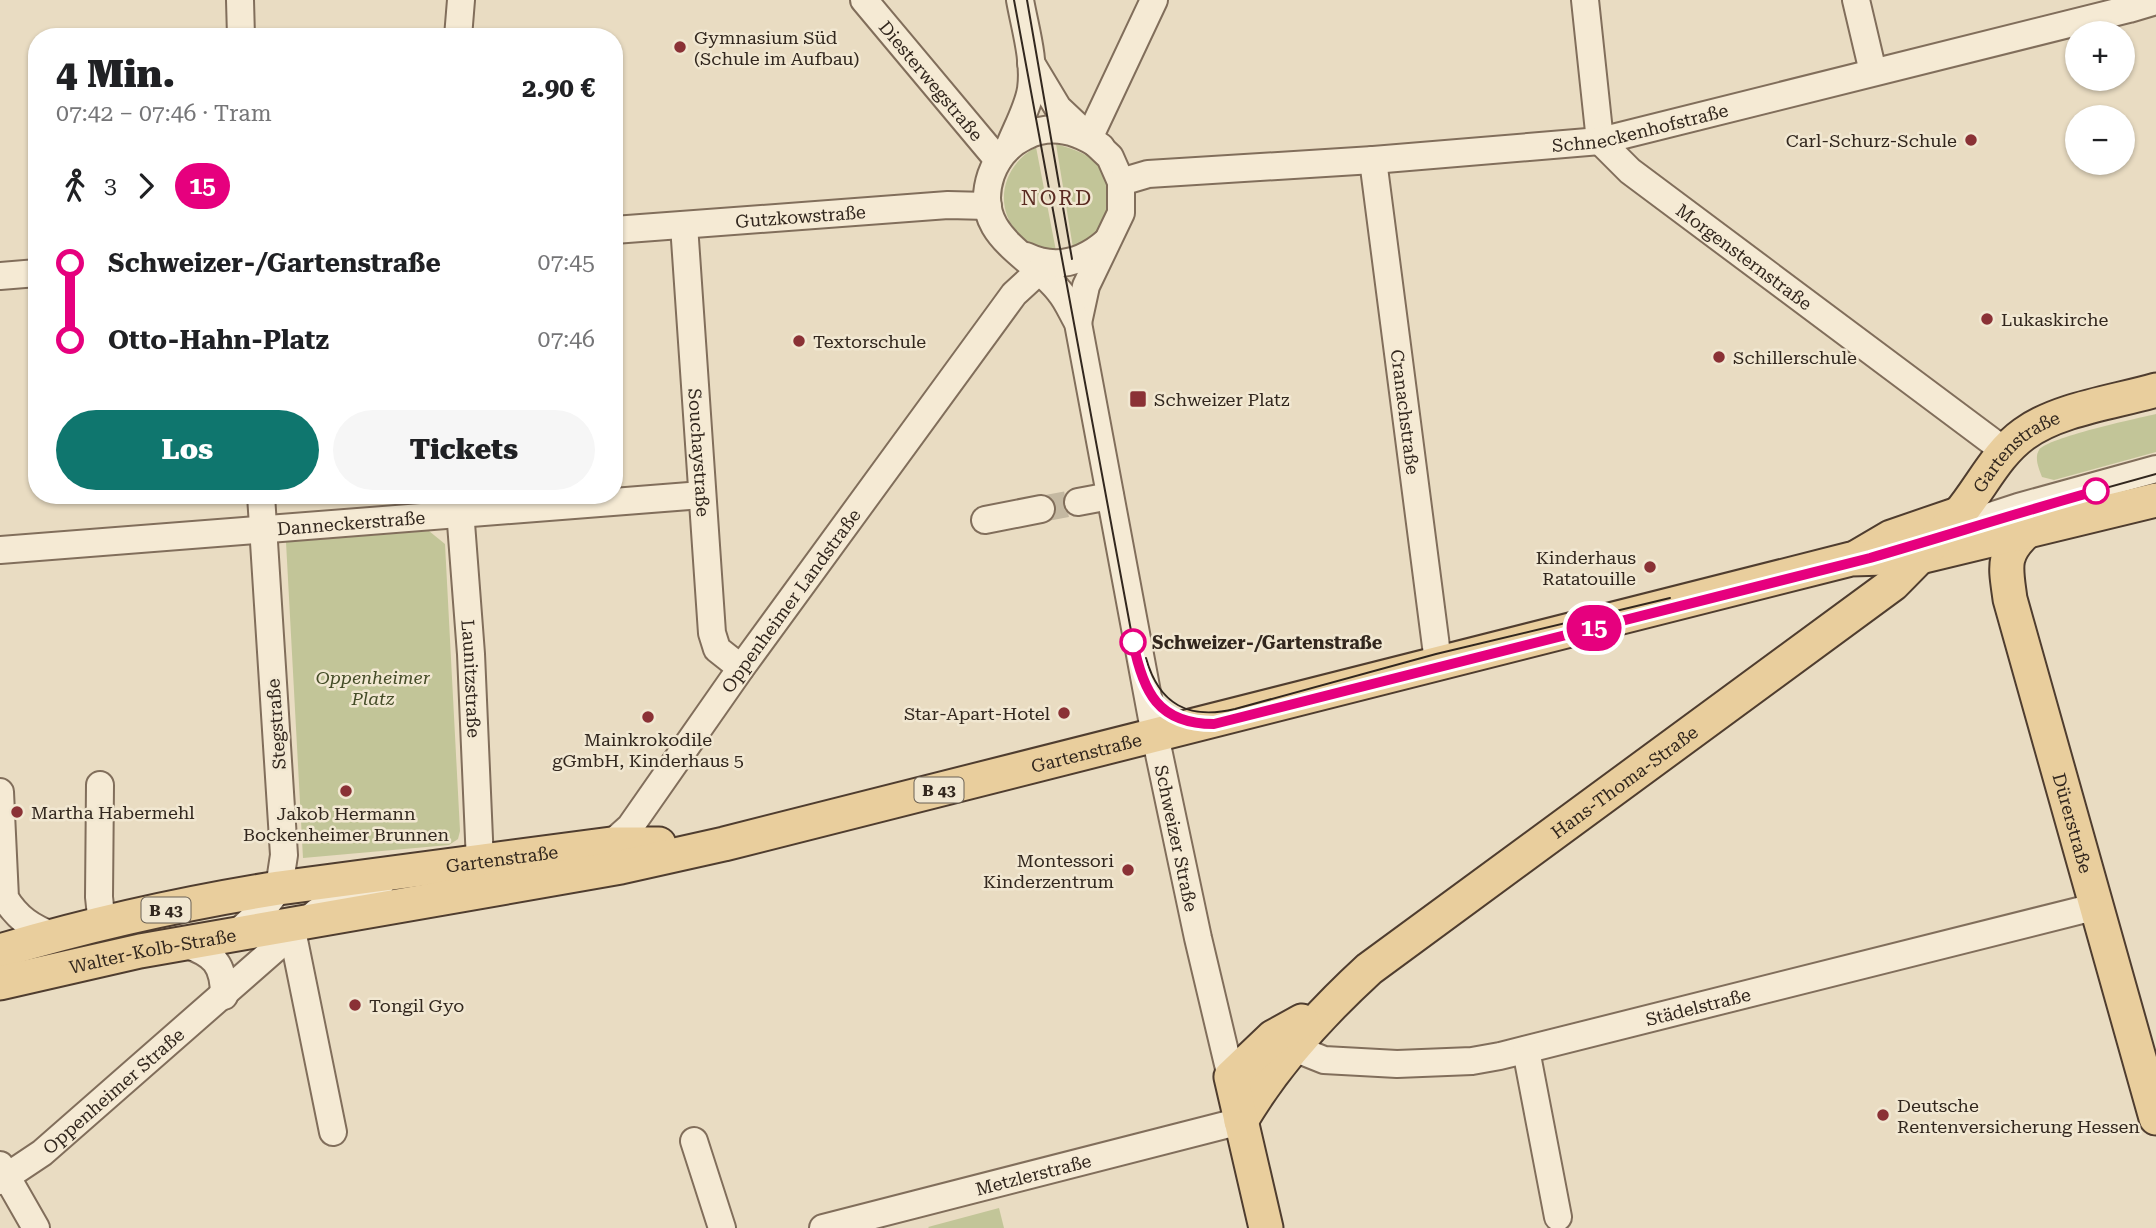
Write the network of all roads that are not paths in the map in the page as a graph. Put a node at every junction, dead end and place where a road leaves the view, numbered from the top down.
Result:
1 (240, 0) edge
2 (461, 0) edge
3 (864, 0) edge
4 (1020, 0) edge
5 (1154, 0) edge
6 (1585, 0) edge
7 (1856, 0) edge
8 (2151, 7) edge
9 (241, 28) edge
10 (459, 28) edge
11 (1031, 63) junction
12 (1873, 72) junction
13 (1600, 141) junction
14 (1096, 142) junction
15 (1004, 154) junction
16 (1373, 160) junction
17 (1121, 182) junction
18 (988, 206) junction
19 (684, 225) junction
20 (623, 229) edge
21 (1107, 241) junction
22 (1016, 251) junction
23 (1039, 271) junction
24 (28, 274) edge
25 (0, 276) edge
26 (1078, 323) junction
27 (2156, 390) edge
28 (2006, 452) junction
29 (2156, 469) edge
30 (702, 495) junction
31 (1110, 496) junction
32 (623, 498) edge
33 (2156, 500) edge
34 (1078, 502) tunnel mouth
35 (262, 504) edge
36 (459, 504) edge
37 (1041, 509) tunnel mouth
38 (985, 520) dead end
39 (1964, 520) junction
40 (263, 529) junction
41 (2026, 532) junction
42 (0, 550) edge
43 (1920, 557) junction
44 (1856, 558) junction
45 (1438, 662) junction
46 (741, 668) junction
47 (1155, 735) junction
48 (100, 785) dead end
49 (0, 792) edge
50 (611, 844) junction
51 (724, 844) junction
52 (480, 862) junction
53 (424, 870) junction
54 (1, 881) edge
55 (509, 887) junction
56 (279, 888) junction
57 (2098, 906) junction
58 (102, 925) junction
59 (298, 929) junction
60 (235, 935) junction
61 (54, 936) junction
62 (185, 944) junction
63 (0, 951) edge
64 (0, 983) edge
65 (224, 996) junction
66 (1328, 1007) junction
67 (1294, 1048) junction
68 (1526, 1050) junction
69 (1231, 1077) junction
70 (2156, 1118) edge
71 (1241, 1121) junction
72 (333, 1132) dead end
73 (694, 1141) dead end
74 (2, 1175) edge
75 (1558, 1217) dead end
76 (36, 1228) edge
77 (722, 1228) edge
78 (823, 1228) edge
79 (1266, 1228) edge

1 - 9 street
2 - 10 street
3 - 15 street, Diesterwegstraße
4 - 11 street
5 - 14 street
6 - 13 street
7 - 12 street
8 - 12 street, Schneckenhofstraße
11 - 14 street
11 - 15 street
12 - 13 street, Schneckenhofstraße
13 - 16 street, Schneckenhofstraße
13 - 28 street, Morgensternstraße
14 - 15 street
14 - 17 street
15 - 18 street
16 - 17 street, Schneckenhofstraße
16 - 45 street, Cranachstraße
17 - 21 street
18 - 19 street, Gutzkowstraße
18 - 22 street
19 - 20 street, Gutzkowstraße
19 - 30 street, Souchaystraße
21 - 22 street
21 - 26 street
22 - 23 street
23 - 26 street
23 - 46 street, Oppenheimer Landstraße
24 - 25 street
26 - 31 street, Schweizer Straße
27 - 28 main road, Gartenstraße
28 - 39 main road
29 - 39 street
30 - 32 street, Danneckerstraße
30 - 46 street, Souchaystraße
31 - 34 street
31 - 47 street, Schweizer Straße
33 - 41 main road, Gartenstraße
35 - 40 street, Stegstraße
36 - 40 street, Danneckerstraße
36 - 52 street, Launitzstraße
37 - 38 street
39 - 41 main road
39 - 43 main road, Hans-Thoma-Straße
39 - 44 main road, Gartenstraße / B 43
40 - 42 street, Danneckerstraße
40 - 56 street, Stegstraße
41 - 43 main road, Gartenstraße
41 - 57 main road, Dürerstraße
43 - 44 main road, Gartenstraße
43 - 66 main road, Hans-Thoma-Straße
44 - 45 main road, Gartenstraße / B 43
45 - 47 main road, Gartenstraße / B 43
46 - 50 street, Oppenheimer Landstraße
47 - 51 main road, Gartenstraße / B 43
47 - 69 street, Schweizer Straße
48 - 58 street
49 - 54 street
50 - 51 main road, Gartenstraße / B 43
50 - 52 main road, Gartenstraße / B 43
50 - 55 street, Oppenheimer Landstraße
51 - 55 main road, Gartenstraße
52 - 53 main road, Gartenstraße / B 43
53 - 56 main road, Gartenstraße / B 43
53 - 59 street, Oppenheimer Straße
54 - 61 street
55 - 59 main road, Gartenstraße
56 - 58 main road, Walter-Kolb-Straße / B 43
56 - 60 street
57 - 68 street, Städelstraße
57 - 70 main road, Dürerstraße
58 - 61 main road, Walter-Kolb-Straße / B 43
59 - 60 main road, Walter-Kolb-Straße
59 - 65 street, Oppenheimer Straße
59 - 72 street
60 - 62 main road, Walter-Kolb-Straße
61 - 63 main road, Walter-Kolb-Straße / B 43
62 - 64 main road, Walter-Kolb-Straße
62 - 65 street
65 - 74 street, Oppenheimer Straße
66 - 67 main road, Hans-Thoma-Straße
66 - 69 main road, Hans-Thoma-Straße
67 - 68 street, Städelstraße
67 - 71 main road, Hans-Thoma-Straße
68 - 75 street
69 - 71 main road, Schweizer Straße
71 - 78 street, Metzlerstraße
71 - 79 main road, Schweizer Straße
73 - 77 street
74 - 76 street

